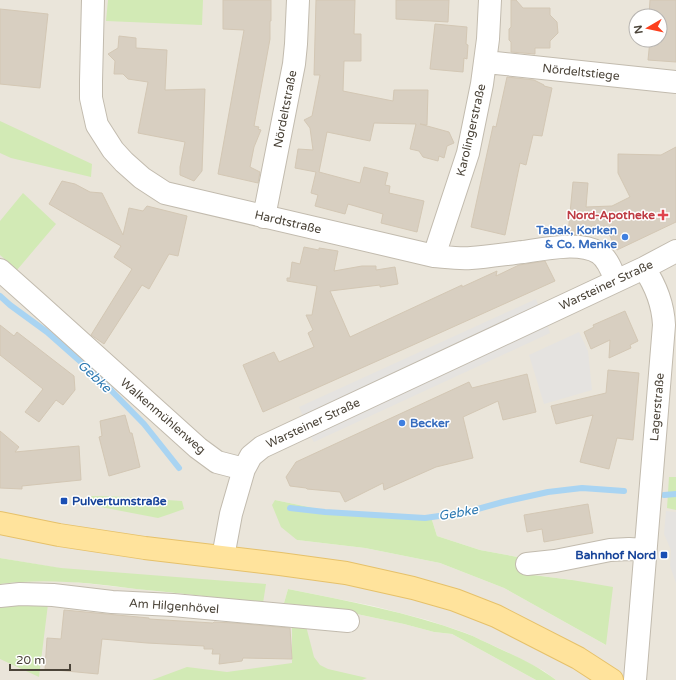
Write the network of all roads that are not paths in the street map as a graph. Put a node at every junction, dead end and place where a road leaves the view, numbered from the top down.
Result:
1 (93, 0) edge
2 (298, 0) edge
3 (490, 0) edge
4 (486, 62) junction
5 (676, 82) edge
6 (264, 217) junction
7 (676, 251) edge
8 (434, 256) junction
9 (644, 268) junction
10 (0, 270) edge
11 (616, 281) junction
12 (244, 469) junction
13 (0, 523) edge
14 (645, 550) junction
15 (223, 557) junction
16 (527, 564) dead end
17 (0, 596) edge
18 (348, 621) dead end
19 (612, 680) edge
20 (635, 680) edge

1 - 6 street, Hardtstraße
2 - 6 street, Nördeltstraße
3 - 4 street, Karolingerstraße
4 - 5 street, Nördeltstiege
4 - 8 street, Karolingerstraße
6 - 8 street, Hardtstraße
7 - 9 street, Warsteiner Straße
8 - 11 street, Hardtstraße
9 - 11 street, Warsteiner Straße
9 - 14 street, Lagerstraße
10 - 12 street, Walkenmühlenweg
11 - 12 street, Warsteiner Straße
12 - 15 street, Warsteiner Straße
13 - 15 main road
14 - 16 street
14 - 20 street, Lagerstraße
15 - 19 main road
17 - 18 street, Am Hilgenhövel

